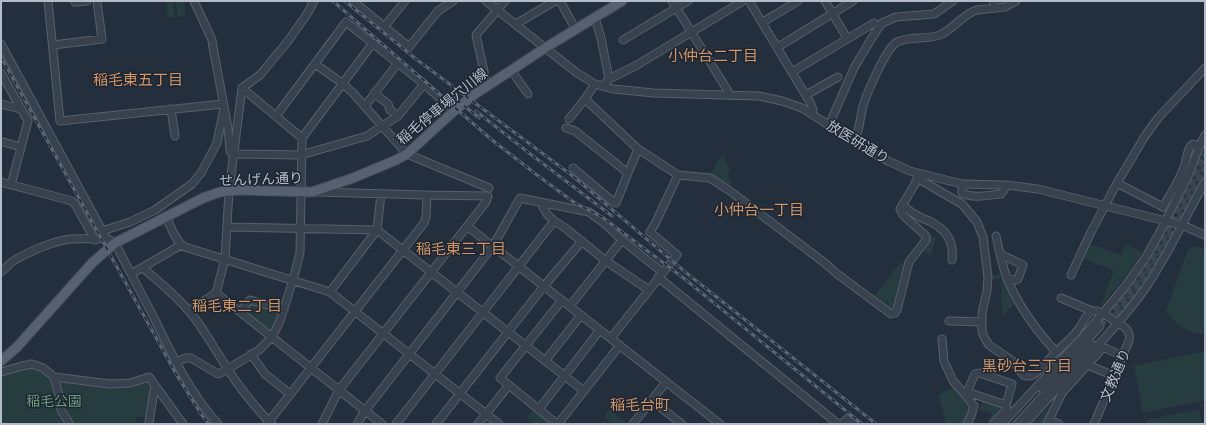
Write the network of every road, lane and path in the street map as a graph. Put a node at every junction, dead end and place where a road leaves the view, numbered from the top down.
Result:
1 (48, 1) edge
2 (75, 1) edge
3 (87, 1) edge
4 (97, 1) edge
5 (194, 1) edge
6 (314, 1) edge
7 (353, 1) edge
8 (366, 1) edge
9 (405, 1) edge
10 (453, 1) edge
11 (486, 1) edge
12 (505, 1) edge
13 (555, 1) edge
14 (560, 1) edge
15 (622, 1) edge
16 (672, 1) edge
17 (688, 1) edge
18 (743, 1) edge
19 (749, 1) edge
20 (798, 1) edge
21 (825, 1) edge
22 (853, 1) edge
23 (953, 1) edge
24 (1016, 1) edge
25 (994, 4) edge
26 (361, 8) junction
27 (676, 8) junction
28 (498, 10) junction
29 (832, 13) junction
30 (595, 18) junction
31 (762, 22) junction
32 (874, 23) dead end
33 (516, 24) junction
34 (384, 27) junction
35 (576, 30) junction
36 (691, 32) junction
37 (847, 38) junction
38 (623, 40) dead end
39 (373, 43) junction
40 (1, 44) edge
41 (53, 45) junction
42 (778, 47) junction
43 (545, 48) junction
44 (398, 63) junction
45 (315, 64) junction
46 (1205, 68) edge
47 (511, 70) junction
48 (792, 72) junction
49 (1, 73) edge
50 (838, 77) dead end
51 (608, 79) junction
52 (342, 83) junction
53 (424, 84) junction
54 (596, 84) junction
55 (487, 85) junction
56 (604, 86) junction
57 (242, 88) junction
58 (374, 93) junction
59 (528, 94) dead end
60 (806, 95) junction
61 (731, 96) junction
62 (586, 99) junction
63 (1, 104) edge
64 (224, 106) junction
65 (364, 106) junction
66 (21, 109) junction
67 (171, 109) junction
68 (454, 111) junction
69 (811, 114) junction
70 (32, 115) junction
71 (276, 116) junction
72 (398, 116) junction
73 (569, 119) dead end
74 (829, 125) junction
75 (383, 126) junction
76 (566, 128) dead end
77 (1205, 135) edge
78 (175, 136) dead end
79 (302, 138) junction
80 (854, 141) junction
81 (3, 142) dead end
82 (1202, 145) edge
83 (21, 147) junction
84 (638, 149) junction
85 (407, 154) junction
86 (233, 156) junction
87 (301, 156) junction
88 (573, 168) dead end
89 (628, 173) junction
90 (678, 175) junction
91 (917, 176) junction
92 (1, 182) edge
93 (1205, 182) edge
94 (1117, 183) junction
95 (962, 184) junction
96 (12, 185) junction
97 (1005, 185) junction
98 (229, 191) junction
99 (301, 191) junction
100 (312, 192) junction
101 (489, 192) junction
102 (381, 194) junction
103 (427, 195) junction
104 (540, 202) junction
105 (902, 205) junction
106 (1105, 206) junction
107 (166, 216) junction
108 (554, 221) junction
109 (1165, 221) junction
110 (1182, 225) junction
111 (467, 226) junction
112 (228, 227) junction
113 (300, 228) junction
114 (377, 230) junction
115 (104, 235) junction
116 (1205, 235) edge
117 (996, 236) dead end
118 (94, 240) junction
119 (622, 240) junction
120 (582, 241) junction
121 (115, 244) junction
122 (181, 245) junction
123 (493, 246) junction
124 (403, 249) junction
125 (1000, 254) junction
126 (225, 259) junction
127 (952, 260) dead end
128 (606, 261) junction
129 (518, 266) junction
130 (143, 268) junction
131 (1, 272) edge
132 (431, 272) junction
133 (131, 274) junction
134 (660, 275) junction
135 (1071, 275) dead end
136 (1007, 278) junction
137 (293, 280) junction
138 (544, 286) junction
139 (649, 290) junction
140 (330, 292) junction
141 (457, 292) junction
142 (216, 293) junction
143 (1061, 298) dead end
144 (562, 300) junction
145 (570, 306) junction
146 (284, 310) junction
147 (1092, 310) junction
148 (355, 311) junction
149 (189, 312) junction
150 (240, 312) junction
151 (483, 312) junction
152 (1103, 314) junction
153 (581, 315) junction
154 (949, 321) dead end
155 (981, 322) junction
156 (1118, 323) junction
157 (600, 330) junction
158 (508, 332) junction
159 (383, 333) junction
160 (272, 337) junction
161 (611, 338) junction
162 (942, 339) dead end
163 (620, 345) junction
164 (526, 346) junction
165 (1056, 352) junction
166 (251, 354) junction
167 (409, 354) junction
168 (1123, 356) junction
169 (1, 361) edge
170 (545, 361) junction
171 (175, 362) junction
172 (1088, 365) junction
173 (311, 368) junction
174 (228, 369) junction
175 (1, 372) edge
176 (435, 374) junction
177 (564, 376) junction
178 (1114, 376) junction
179 (54, 377) junction
180 (666, 382) junction
181 (155, 385) junction
182 (509, 385) junction
183 (339, 390) junction
184 (584, 391) junction
185 (965, 392) junction
186 (290, 394) junction
187 (460, 394) junction
188 (652, 400) junction
189 (1006, 405) junction
190 (539, 409) junction
191 (365, 411) junction
192 (486, 414) junction
193 (149, 422) dead end
194 (1048, 422) edge
195 (269, 423) edge
196 (717, 423) edge
197 (68, 424) edge
198 (183, 424) edge
199 (218, 424) edge
200 (322, 424) edge
201 (357, 424) edge
202 (382, 424) edge
203 (396, 424) edge
204 (436, 424) edge
205 (478, 424) edge
206 (499, 424) edge
207 (558, 424) edge
208 (633, 424) edge
209 (682, 424) edge
210 (838, 424) edge
211 (842, 424) edge
212 (854, 424) edge
213 (967, 424) edge
214 (993, 424) edge
215 (1002, 424) edge
216 (1009, 424) edge
217 (1017, 424) edge
218 (1025, 424) edge
219 (1059, 424) edge
220 (1094, 424) edge

1 - 41 street
2 - 3 street
4 - 41 street
5 - 64 street
6 - 57 street
7 - 26 street
8 - 26 street
9 - 34 street
10 - 34 street
11 - 28 street, 放医研通り
12 - 28 street
13 - 33 street
14 - 35 street
15 - 30 main road, 稲毛停車場穴川線
16 - 27 street
17 - 27 street
18 - 36 street
19 - 31 street
20 - 31 street
21 - 29 street
22 - 29 street
23 - 74 street
24 - 25 street
25 - 80 street
26 - 34 street
27 - 36 street
27 - 38 street
28 - 33 street, 放医研通り
28 - 55 street
29 - 37 street
29 - 42 street
30 - 35 main road, 稲毛停車場穴川線
30 - 51 street
31 - 42 street
32 - 37 street
33 - 43 street, 放医研通り
35 - 43 main road, 稲毛停車場穴川線
36 - 51 street
36 - 61 street
37 - 48 street
39 - 44 street
39 - 45 street
39 - 52 street
40 - 70 street
41 - 67 street
42 - 48 street
43 - 47 main road, 稲毛停車場穴川線
43 - 54 street, 放医研通り
44 - 53 street
44 - 58 street
45 - 52 street
45 - 71 street
46 - 94 street
47 - 55 main road, 稲毛停車場穴川線
47 - 59 street
48 - 60 street
49 - 66 street
50 - 60 street
51 - 56 street
52 - 65 street
52 - 79 street
53 - 68 street
53 - 72 street
54 - 56 street, 放医研通り
54 - 62 street
55 - 68 main road, 稲毛停車場穴川線
56 - 61 street, 放医研通り
57 - 71 street
57 - 86 street
58 - 65 street
58 - 72 street
60 - 69 street
61 - 69 street, 放医研通り
62 - 73 street
62 - 84 street
63 - 66 street
64 - 67 street
64 - 86 street
64 - 115 street
65 - 75 street
66 - 70 street
67 - 78 street
68 - 85 main road, 稲毛停車場穴川線
69 - 74 street, 放医研通り
70 - 83 street
70 - 115 street
71 - 79 street
72 - 75 street
74 - 80 street, 放医研通り
75 - 85 street
75 - 87 street
76 - 89 street
77 - 82 street
79 - 87 street
80 - 91 street, 放医研通り
81 - 83 street
82 - 94 street
82 - 109 street
83 - 96 street
84 - 89 street
84 - 90 street
85 - 100 main road, 稲毛停車場穴川線
85 - 101 street
86 - 87 street
86 - 98 street
87 - 99 street
88 - 89 street
90 - 105 street
90 - 134 street
91 - 95 street, 放医研通り
91 - 105 street
91 - 155 street
92 - 96 street
93 - 110 street
94 - 106 street
95 - 97 street, 放医研通り
95 - 97 street
96 - 118 street
97 - 106 street, 放医研通り
98 - 99 main road, せんげん通り
98 - 107 main road, せんげん通り
98 - 112 street
99 - 100 main road, せんげん通り
99 - 113 street
100 - 102 street, せんげん通り
101 - 103 street, せんげん通り
101 - 111 street
102 - 103 street, せんげん通り
102 - 114 street
103 - 124 street
104 - 108 street
104 - 119 street
104 - 123 street
105 - 127 street
106 - 109 street, 放医研通り
106 - 135 street
107 - 121 main road, せんげん通り
107 - 122 street
108 - 120 street
108 - 129 street
109 - 110 street, 放医研通り
109 - 152 street
110 - 116 street, 放医研通り
110 - 156 street
111 - 123 street
111 - 132 street
112 - 113 street
112 - 126 street
113 - 114 street
113 - 137 street
114 - 124 street
114 - 140 street
115 - 118 street
115 - 121 street
117 - 125 street
118 - 131 street
119 - 128 street
119 - 134 street
120 - 128 street
120 - 138 street
121 - 133 street
121 - 169 main road, せんげん通り
122 - 126 street
122 - 130 street
123 - 129 street
123 - 141 street
124 - 132 street
124 - 148 street
125 - 136 street
125 - 136 street
126 - 137 street
126 - 142 street
128 - 139 street
128 - 145 street
129 - 138 street
129 - 151 street
130 - 133 street
130 - 149 street
132 - 141 street
132 - 159 street
133 - 171 street
134 - 139 street
134 - 210 street
136 - 165 street
137 - 140 street
137 - 146 street
138 - 144 street
138 - 158 street
139 - 161 street
140 - 148 street
141 - 151 street
141 - 167 street
142 - 149 street
142 - 150 street
143 - 147 street, 文教通り
144 - 145 street
144 - 164 street
145 - 153 street
146 - 150 street
146 - 160 street
147 - 152 street, 文教通り
147 - 165 street
148 - 159 street
148 - 173 street
149 - 174 street
150 - 160 street
151 - 158 street
151 - 176 street
152 - 156 street, 文教通り
152 - 215 street
153 - 157 street
153 - 170 street
154 - 155 street
155 - 165 street
156 - 168 street, 文教通り
156 - 218 street
157 - 161 street
157 - 177 street
158 - 164 street
158 - 187 street
159 - 167 street
159 - 183 street
160 - 166 street
160 - 173 street
161 - 163 street
162 - 185 street
163 - 180 street
163 - 184 street
164 - 170 street
164 - 182 street
166 - 174 street
166 - 186 street
167 - 176 street
167 - 191 street
168 - 172 street
168 - 178 street, 文教通り
170 - 177 street
171 - 174 street
171 - 199 street
172 - 178 street
172 - 194 street
173 - 183 street
173 - 186 street
174 - 195 street
175 - 179 street
176 - 187 street
176 - 203 street
177 - 184 street
177 - 190 street
178 - 220 street, 文教通り
179 - 181 street
179 - 197 street
180 - 188 street
180 - 196 street
181 - 193 street
181 - 198 street
182 - 190 street
182 - 192 street
183 - 191 street
183 - 200 street
184 - 207 street
185 - 189 street
185 - 189 street
185 - 213 street
186 - 195 street
187 - 192 street
187 - 204 street
188 - 208 street
188 - 209 street
189 - 214 street
190 - 207 street
191 - 201 street
191 - 202 street
192 - 205 street
192 - 206 street
194 - 219 street
211 - 212 street
216 - 217 street

